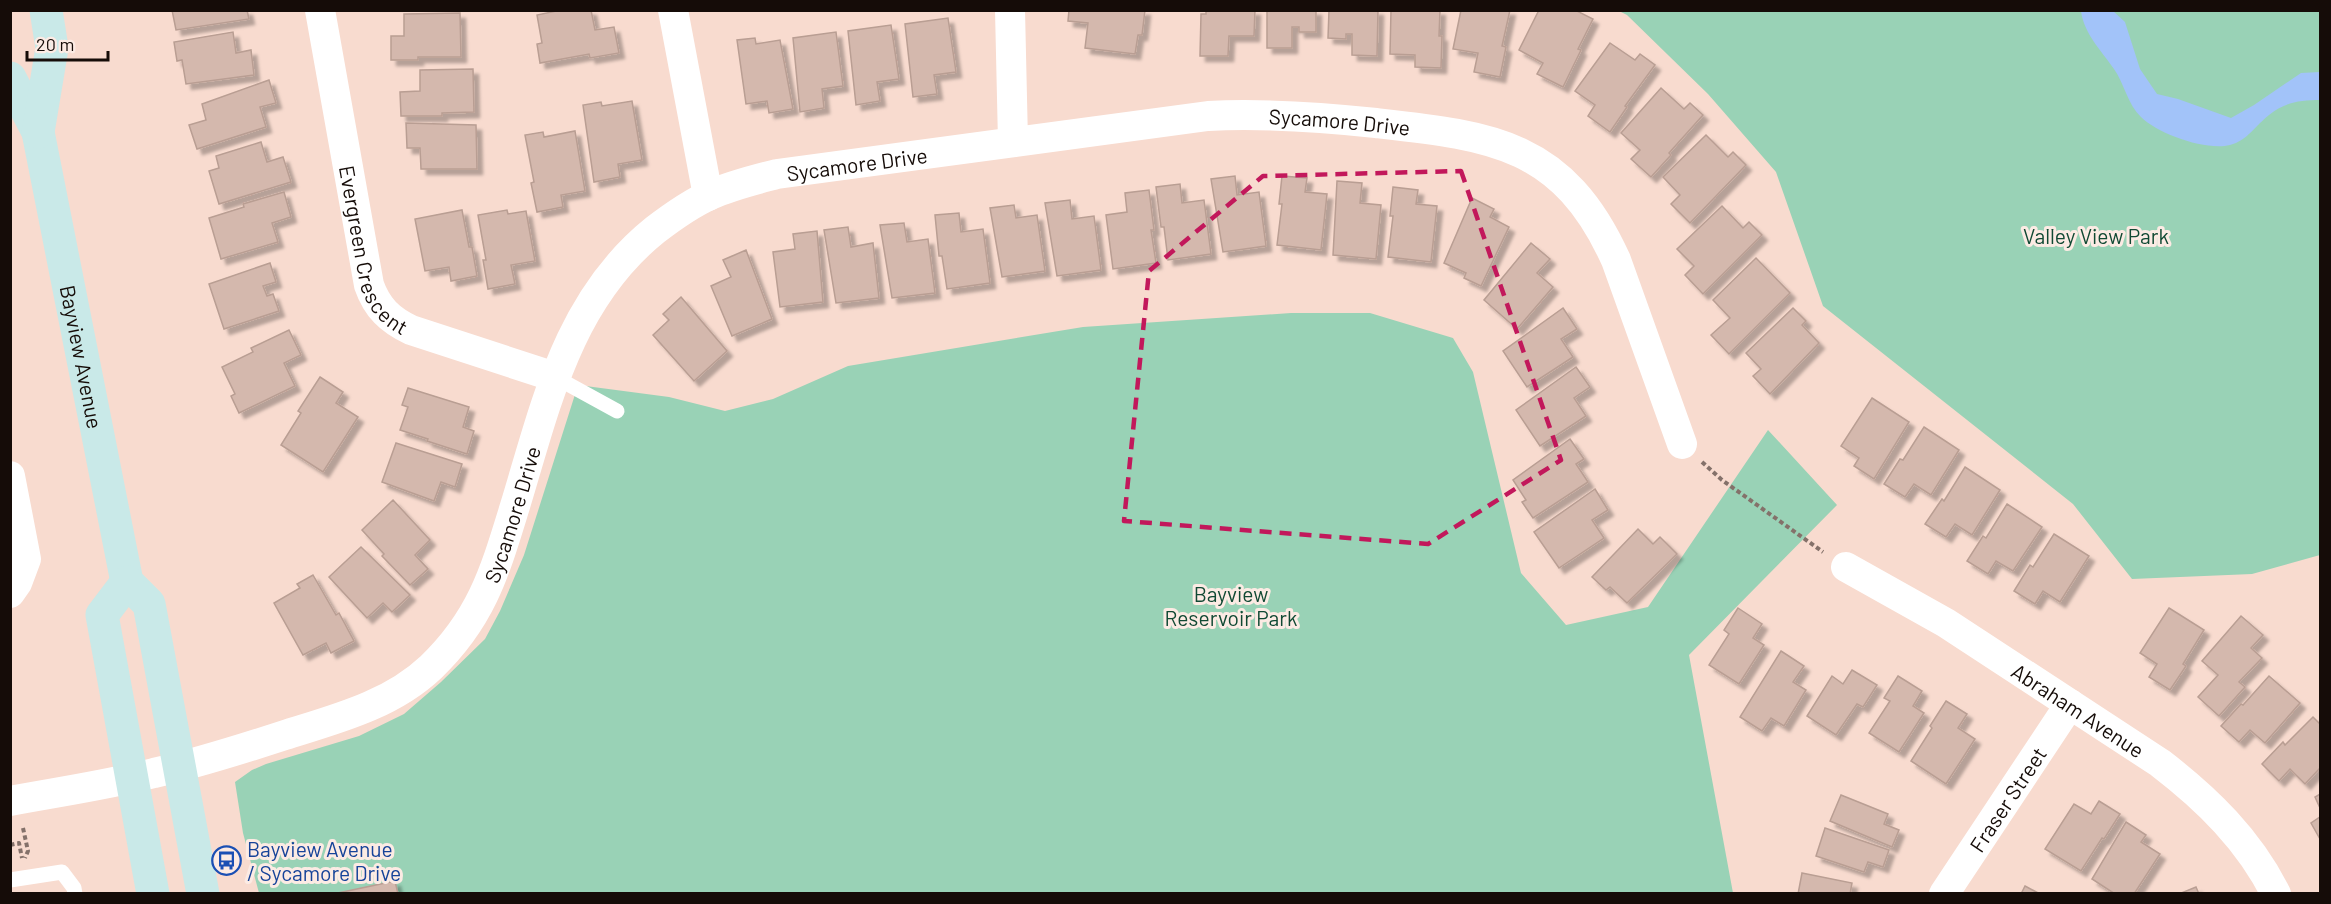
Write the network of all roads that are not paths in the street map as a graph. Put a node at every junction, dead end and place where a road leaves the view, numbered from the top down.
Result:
1 (46, 10) edge
2 (320, 10) edge
3 (673, 10) edge
4 (1010, 10) edge
5 (10, 78) edge
6 (38, 132) junction
7 (1013, 142) junction
8 (708, 196) junction
9 (555, 377) junction
10 (616, 411) dead end
11 (1682, 444) road end
12 (10, 476) edge
13 (1846, 567) road end
14 (127, 582) junction
15 (10, 593) edge
16 (2070, 704) junction
17 (156, 773) junction
18 (17, 814) edge
19 (10, 880) edge
20 (75, 894) edge
21 (153, 894) edge
22 (203, 894) edge
23 (1944, 894) edge
24 (2276, 894) edge

1 - 6 main road, Bayview Avenue
2 - 9 street, Evergreen Crescent
3 - 8 street
4 - 7 street
5 - 6 main road, Bayview Avenue
6 - 14 main road, Bayview Avenue
7 - 8 street, Sycamore Drive
7 - 11 street, Sycamore Drive
8 - 9 street, Sycamore Drive
9 - 10 lane
9 - 17 street, Sycamore Drive
12 - 15 street
13 - 16 street, Abraham Avenue
14 - 17 main road
14 - 17 main road
16 - 23 street, Fraser Street
16 - 24 street, Abraham Avenue
17 - 18 street, Sycamore Drive
17 - 21 main road
17 - 22 main road
19 - 20 lane

